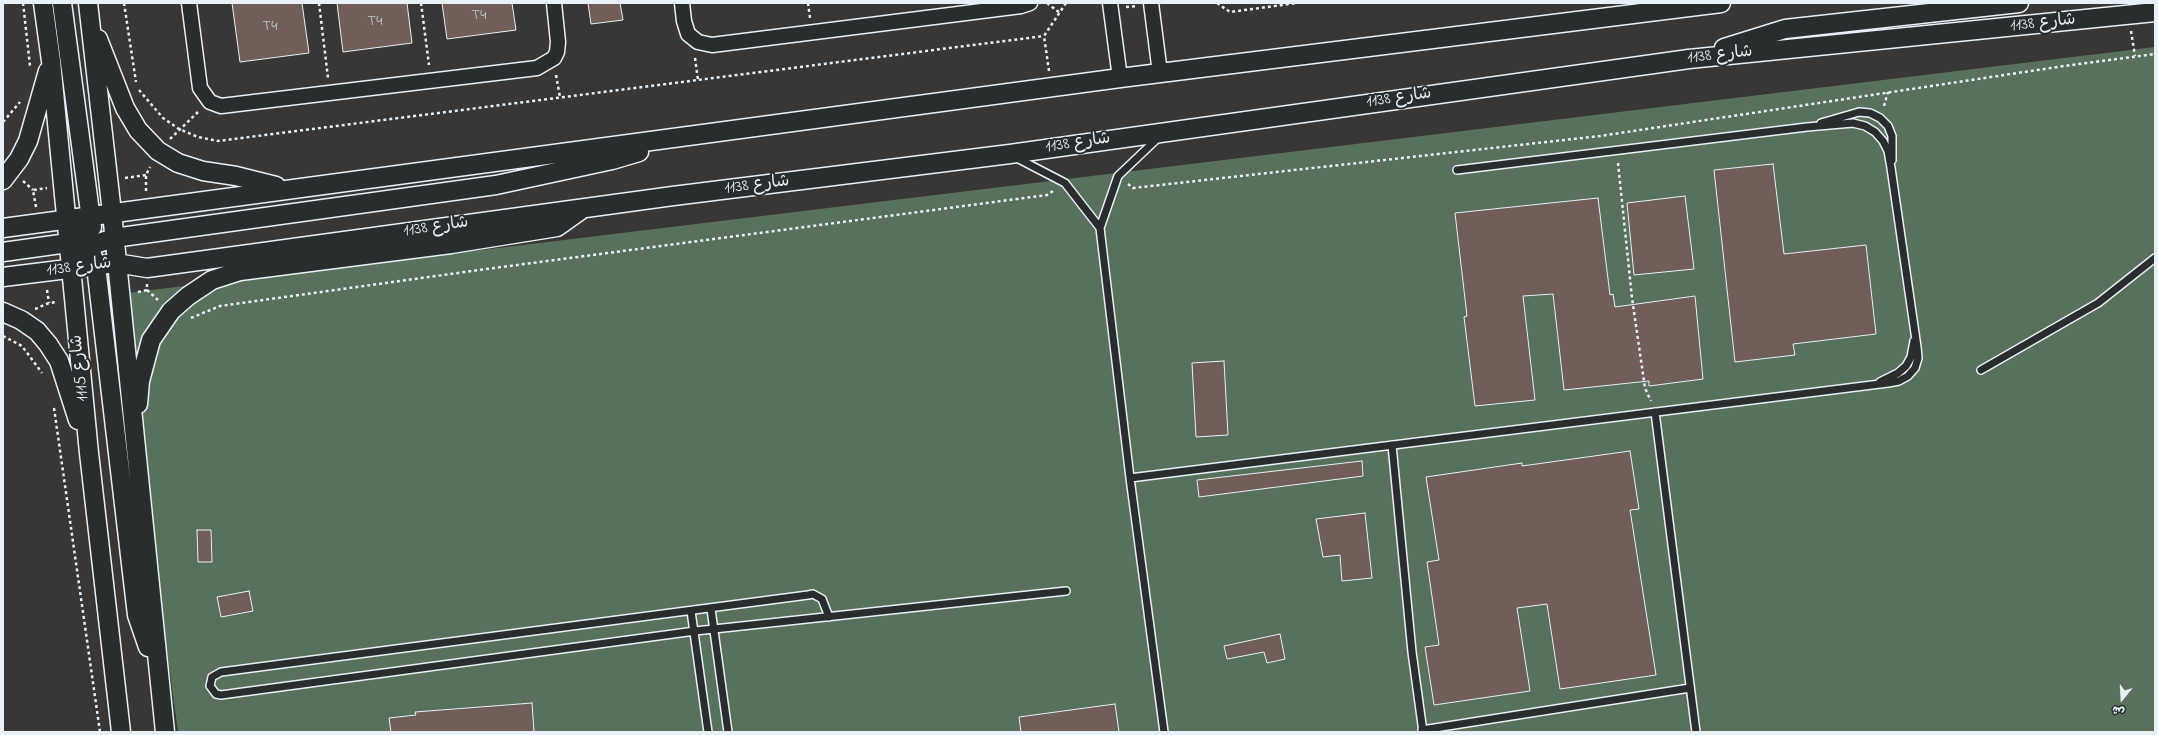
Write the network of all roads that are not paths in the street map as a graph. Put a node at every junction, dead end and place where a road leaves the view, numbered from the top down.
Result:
1 (43, 3) edge
2 (62, 3) edge
3 (188, 3) edge
4 (554, 3) edge
5 (682, 3) edge
6 (1030, 3) edge
7 (1110, 3) edge
8 (1151, 3) edge
9 (1721, 3) edge
10 (2019, 3) edge
11 (89, 11) edge
12 (2143, 11) edge
13 (1689, 59) junction
14 (51, 61) junction
15 (1160, 72) junction
16 (1120, 78) junction
17 (1807, 127) junction
18 (1165, 132) junction
19 (686, 137) junction
20 (1010, 154) junction
21 (1891, 168) junction
22 (1457, 170) dead end
23 (3, 180) edge
24 (285, 189) junction
25 (584, 208) junction
26 (112, 213) junction
27 (66, 219) junction
28 (3, 228) edge
29 (1100, 228) junction
30 (87, 236) junction
31 (114, 238) junction
32 (3, 252) edge
33 (2155, 258) edge
34 (116, 263) junction
35 (96, 266) junction
36 (71, 269) junction
37 (3, 278) edge
38 (3, 312) edge
39 (1981, 370) dead end
40 (1655, 412) junction
41 (134, 442) junction
42 (1392, 445) junction
43 (89, 453) junction
44 (1130, 478) junction
45 (1066, 591) dead end
46 (711, 609) junction
47 (691, 611) junction
48 (829, 617) junction
49 (714, 629) junction
50 (695, 631) junction
51 (158, 676) junction
52 (1690, 688) junction
53 (1422, 731) edge
54 (121, 732) edge
55 (165, 732) edge
56 (708, 732) edge
57 (728, 732) edge
58 (1164, 732) edge
59 (1696, 732) edge

1 - 14 street, شارع 1115
2 - 30 street
3 - 4 street
5 - 6 street
7 - 16 street
8 - 15 street
9 - 15 street
10 - 13 street
11 - 24 street
11 - 26 street
12 - 13 street, شارع 1138
13 - 18 street, شارع 1138
14 - 23 street
14 - 27 street, شارع 1115
15 - 16 street
16 - 19 street
17 - 21 lane
17 - 21 lane
17 - 22 lane
18 - 20 street, شارع 1138
18 - 29 lane
19 - 24 street
19 - 31 street
20 - 25 street, شارع 1138
20 - 29 lane
21 - 40 lane
24 - 26 street
25 - 34 street, شارع 1138
25 - 41 street
26 - 30 street
26 - 31 street
27 - 28 street
27 - 30 street, شارع 1115
27 - 30 street
29 - 44 lane
30 - 31 street
30 - 32 street
30 - 34 street
30 - 35 street
30 - 36 street, شارع 1115
31 - 34 street
33 - 39 lane
34 - 35 street, شارع 1138
34 - 41 street
35 - 36 street, شارع 1138
35 - 51 street
36 - 37 street, شارع 1138
36 - 43 street, شارع 1115
38 - 43 street
40 - 42 lane
40 - 52 lane
41 - 51 street
42 - 44 lane
42 - 53 lane
43 - 54 street, شارع 1115
44 - 58 lane
45 - 48 lane
46 - 47 lane
46 - 48 lane
46 - 49 lane
47 - 50 lane
47 - 50 lane
48 - 49 lane
49 - 50 lane
49 - 57 lane
50 - 56 lane
51 - 55 street
52 - 53 lane
52 - 59 lane

